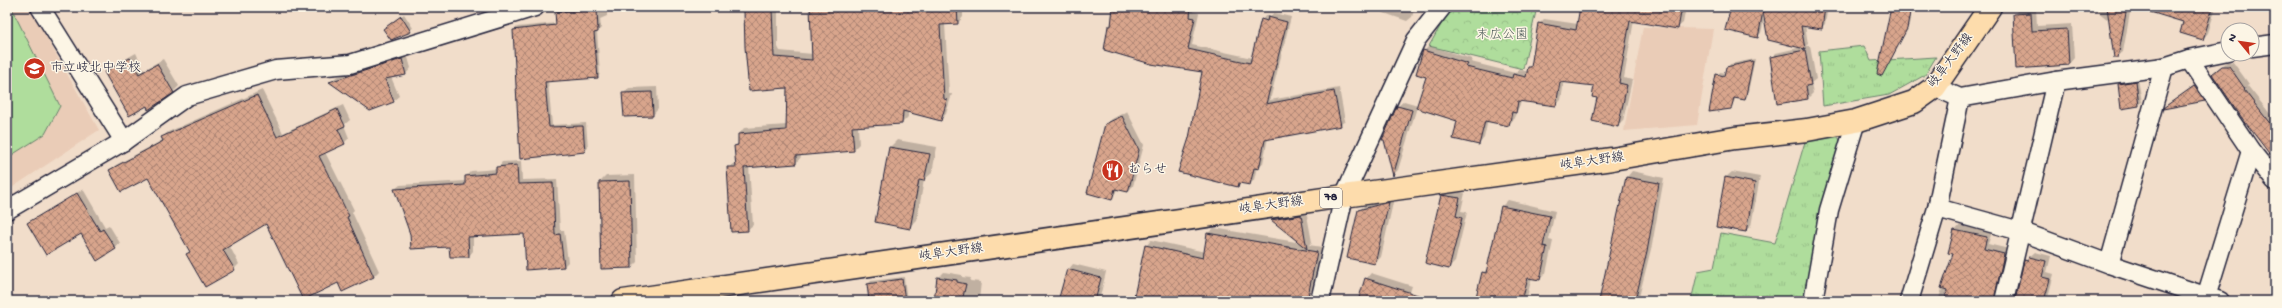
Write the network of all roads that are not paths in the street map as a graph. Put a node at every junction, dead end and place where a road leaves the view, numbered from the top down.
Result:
1 (40, 7) edge
2 (535, 7) edge
3 (1442, 7) edge
4 (1990, 7) edge
5 (2275, 44) edge
6 (2260, 47) edge
7 (2220, 53) edge
8 (2189, 59) junction
9 (2164, 67) junction
10 (2056, 81) junction
11 (1935, 87) junction
12 (1960, 98) junction
13 (1856, 121) junction
14 (124, 141) junction
15 (2251, 151) junction
16 (2275, 181) edge
17 (1344, 196) junction
18 (1937, 208) junction
19 (7, 210) edge
20 (2020, 231) junction
21 (2109, 264) junction
22 (2213, 299) edge
23 (623, 301) edge
24 (1320, 301) edge
25 (1813, 301) edge
26 (1909, 301) edge
27 (2004, 301) edge

1 - 14 street
2 - 14 street
3 - 17 street
4 - 11 main road, 岐阜大野線 / 78
5 - 6 street
7 - 8 street
8 - 9 street
8 - 15 street
9 - 10 street
9 - 21 street
10 - 12 street
10 - 20 street
11 - 12 street
11 - 13 main road, 岐阜大野線 / 78
12 - 18 street
13 - 17 main road, 岐阜大野線 / 78
13 - 25 street
14 - 19 street
15 - 16 street
15 - 22 street
17 - 23 main road, 岐阜大野線 / 78
17 - 24 street
18 - 20 street
18 - 26 street
20 - 21 street
20 - 27 street
21 - 22 street

